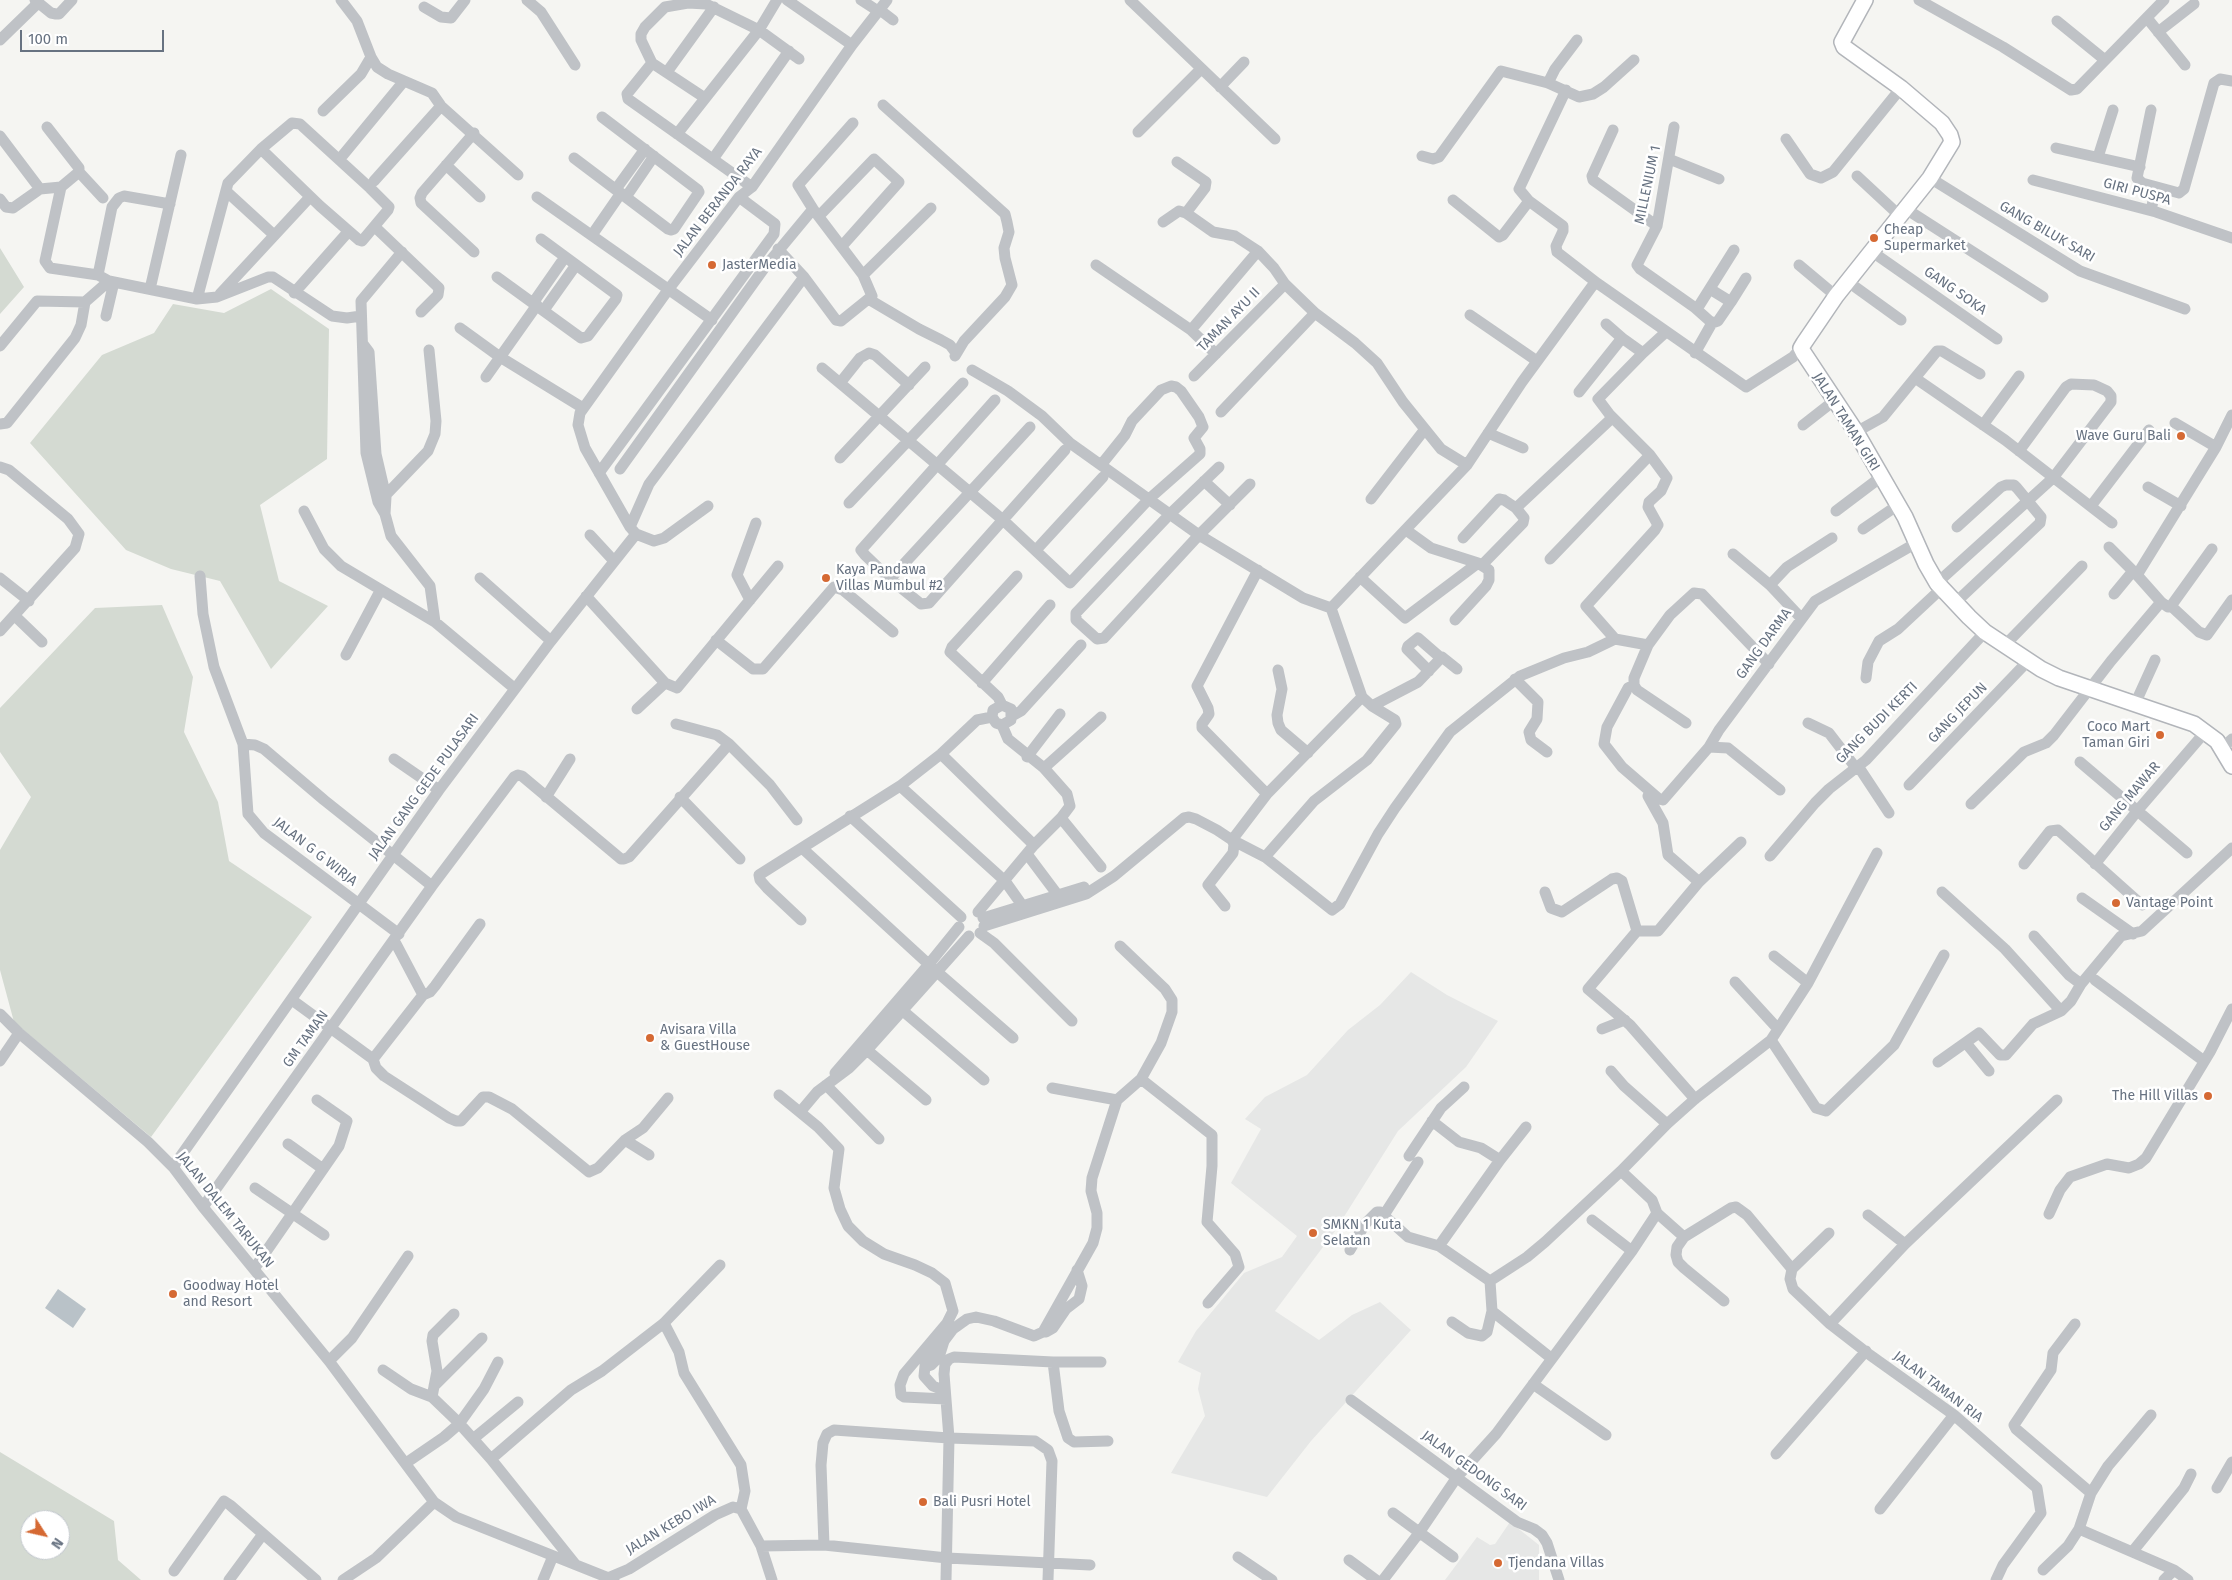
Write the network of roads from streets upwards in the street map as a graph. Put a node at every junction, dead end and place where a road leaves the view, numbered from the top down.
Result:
1 (72, 0) edge
2 (341, 0) edge
3 (465, 0) edge
4 (527, 0) edge
5 (777, 0) edge
6 (787, 0) edge
7 (860, 0) edge
8 (887, 0) edge
9 (1130, 0) edge
10 (1865, 0) edge
11 (1919, 0) edge
12 (2164, 0) edge
13 (36, 2) edge
14 (2194, 4) dead end
15 (424, 7) dead end
16 (714, 7) junction
17 (879, 11) junction
18 (2147, 18) junction
19 (893, 20) dead end
20 (2057, 21) dead end
21 (759, 30) junction
22 (2158, 32) junction
23 (0, 40) edge
24 (1577, 40) dead end
25 (852, 45) junction
26 (789, 51) junction
27 (371, 57) junction
28 (799, 59) dead end
29 (1634, 60) dead end
30 (2105, 60) junction
31 (1244, 62) dead end
32 (652, 63) junction
33 (575, 64) dead end
34 (2185, 65) dead end
35 (1200, 69) junction
36 (667, 72) junction
37 (404, 81) junction
38 (2232, 81) edge
39 (1548, 82) junction
40 (1220, 87) junction
41 (1901, 88) junction
42 (1566, 90) junction
43 (705, 98) junction
44 (883, 105) dead end
45 (441, 106) junction
46 (2113, 110) dead end
47 (2151, 110) dead end
48 (323, 111) dead end
49 (602, 117) dead end
50 (854, 123) dead end
51 (47, 127) dead end
52 (1674, 127) dead end
53 (1613, 130) dead end
54 (1138, 132) dead end
55 (474, 133) junction
56 (677, 134) junction
57 (0, 136) edge
58 (1275, 138) dead end
59 (1786, 139) dead end
60 (2056, 148) dead end
61 (260, 149) junction
62 (650, 152) junction
63 (181, 154) dead end
64 (344, 155) dead end
65 (1422, 156) dead end
66 (2098, 157) junction
67 (574, 158) dead end
68 (1669, 158) junction
69 (713, 159) junction
70 (1177, 162) dead end
71 (446, 165) junction
72 (2140, 167) junction
73 (79, 172) junction
74 (518, 175) dead end
75 (1857, 176) dead end
76 (1930, 178) junction
77 (1718, 179) dead end
78 (2033, 180) dead end
79 (374, 181) dead end
80 (61, 187) junction
81 (752, 187) junction
82 (2156, 188) junction
83 (40, 189) junction
84 (226, 191) junction
85 (621, 193) junction
86 (310, 197) junction
87 (739, 197) junction
88 (103, 198) dead end
89 (480, 198) dead end
90 (537, 198) dead end
91 (0, 199) edge
92 (1453, 200) dead end
93 (1529, 201) junction
94 (170, 204) junction
95 (931, 208) dead end
96 (2151, 210) junction
97 (1903, 212) junction
98 (816, 213) junction
99 (1186, 213) junction
100 (1163, 222) dead end
101 (1657, 226) junction
102 (375, 227) junction
103 (348, 232) junction
104 (274, 235) junction
105 (592, 235) junction
106 (2232, 238) edge
107 (541, 239) dead end
108 (842, 246) junction
109 (778, 249) junction
110 (1734, 250) dead end
111 (1258, 251) junction
112 (1871, 251) junction
113 (402, 252) junction
114 (474, 252) dead end
115 (565, 257) junction
116 (576, 265) junction
117 (1798, 265) dead end
118 (1096, 266) dead end
119 (863, 275) junction
120 (497, 277) dead end
121 (804, 277) junction
122 (1746, 278) dead end
123 (107, 279) junction
124 (1847, 281) junction
125 (1597, 283) junction
126 (1285, 284) junction
127 (150, 289) junction
128 (1710, 289) junction
129 (668, 290) junction
130 (294, 293) junction
131 (1836, 296) junction
132 (217, 297) junction
133 (2043, 297) dead end
134 (197, 299) junction
135 (870, 300) junction
136 (85, 302) junction
137 (1731, 302) junction
138 (538, 306) junction
139 (1697, 309) junction
140 (2184, 309) dead end
141 (421, 312) dead end
142 (1315, 313) junction
143 (1470, 315) dead end
144 (106, 316) dead end
145 (361, 316) junction
146 (712, 320) junction
147 (1901, 320) dead end
148 (1712, 323) junction
149 (1606, 324) dead end
150 (460, 328) dead end
151 (1191, 330) junction
152 (1666, 332) junction
153 (1622, 338) junction
154 (1997, 339) dead end
155 (0, 346) edge
156 (1801, 348) junction
157 (428, 350) dead end
158 (1643, 353) junction
159 (1695, 353) junction
160 (1216, 354) junction
161 (500, 357) junction
162 (1538, 361) junction
163 (925, 367) dead end
164 (822, 368) dead end
165 (972, 370) dead end
166 (1980, 374) dead end
167 (1194, 376) dead end
168 (2018, 376) dead end
169 (486, 377) dead end
170 (1915, 378) junction
171 (964, 383) dead end
172 (840, 384) junction
173 (909, 385) junction
174 (1579, 392) dead end
175 (995, 400) dead end
176 (1835, 400) junction
177 (582, 408) junction
178 (1221, 412) dead end
179 (2232, 415) edge
180 (879, 416) junction
181 (1612, 418) junction
182 (2175, 423) dead end
183 (0, 424) edge
184 (1803, 425) dead end
185 (1983, 425) junction
186 (1030, 427) dead end
187 (1425, 429) junction
188 (2149, 430) dead end
189 (1856, 432) junction
190 (1488, 433) junction
191 (908, 442) junction
192 (2216, 447) junction
193 (1523, 448) dead end
194 (1065, 450) dead end
195 (2019, 451) junction
196 (1650, 455) junction
197 (840, 458) dead end
198 (938, 465) junction
199 (1101, 465) junction
200 (1468, 465) junction
201 (1219, 466) dead end
202 (0, 467) edge
203 (620, 469) dead end
204 (599, 472) junction
205 (1881, 477) junction
206 (1104, 478) dead end
207 (2054, 478) junction
208 (1204, 481) junction
209 (1250, 484) dead end
210 (2148, 487) dead end
211 (970, 492) junction
212 (1149, 499) junction
213 (1371, 499) dead end
214 (382, 500) junction
215 (2028, 500) junction
216 (849, 503) dead end
217 (1230, 505) junction
218 (1898, 505) junction
219 (708, 506) dead end
220 (2091, 506) junction
221 (2181, 506) junction
222 (1516, 508) junction
223 (304, 511) dead end
224 (1836, 511) dead end
225 (1170, 514) junction
226 (1003, 520) junction
227 (756, 523) dead end
228 (2112, 523) dead end
229 (1957, 527) dead end
230 (1863, 529) dead end
231 (633, 530) junction
232 (1406, 530) junction
233 (1199, 534) junction
234 (590, 535) dead end
235 (1462, 538) dead end
236 (1832, 538) dead end
237 (1918, 542) junction
238 (2109, 547) dead end
239 (2212, 549) dead end
240 (1036, 550) junction
241 (1733, 554) dead end
242 (1550, 559) dead end
243 (614, 561) junction
244 (1480, 564) junction
245 (778, 566) dead end
246 (2082, 566) dead end
247 (1258, 570) junction
248 (2135, 573) junction
249 (200, 576) dead end
250 (1017, 576) dead end
251 (1360, 577) junction
252 (0, 578) edge
253 (480, 578) dead end
254 (890, 580) junction
255 (1770, 585) junction
256 (1940, 585) junction
257 (380, 591) junction
258 (2114, 594) dead end
259 (586, 596) junction
260 (750, 600) junction
261 (2232, 600) edge
262 (28, 601) junction
263 (1955, 603) junction
264 (2166, 604) junction
265 (1050, 605) dead end
266 (1331, 608) junction
267 (15, 616) junction
268 (1801, 618) junction
269 (1455, 620) dead end
270 (435, 622) junction
271 (0, 631) edge
272 (893, 632) dead end
273 (1985, 632) junction
274 (1615, 639) junction
275 (716, 640) junction
276 (551, 641) junction
277 (42, 642) dead end
278 (1081, 645) dead end
279 (1648, 645) junction
280 (2005, 645) junction
281 (346, 655) dead end
282 (1441, 658) junction
283 (2154, 660) dead end
284 (2028, 661) junction
285 (1769, 664) junction
286 (1457, 669) dead end
287 (1278, 670) dead end
288 (1429, 670) junction
289 (1866, 678) dead end
290 (1514, 679) junction
291 (665, 683) junction
292 (982, 683) junction
293 (1634, 685) junction
294 (514, 688) junction
295 (2091, 690) junction
296 (1362, 696) junction
297 (2135, 704) junction
298 (1002, 705) junction
299 (1372, 706) junction
300 (637, 709) dead end
301 (1060, 714) dead end
302 (1012, 716) junction
303 (992, 717) junction
304 (1101, 717) dead end
305 (1686, 722) dead end
306 (1808, 723) dead end
307 (676, 724) dead end
308 (1002, 725) junction
309 (2206, 732) junction
310 (2227, 743) edge
311 (244, 744) junction
312 (729, 744) junction
313 (1709, 747) junction
314 (1546, 752) dead end
315 (1308, 753) junction
316 (940, 754) junction
317 (1028, 757) junction
318 (394, 759) dead end
319 (570, 759) dead end
320 (2080, 762) dead end
321 (2232, 766) edge
322 (1857, 767) junction
323 (1044, 768) junction
324 (1909, 785) dead end
325 (900, 786) junction
326 (439, 790) junction
327 (1780, 790) dead end
328 (1650, 792) junction
329 (1268, 794) junction
330 (546, 797) junction
331 (680, 797) junction
332 (1971, 804) dead end
333 (2138, 810) junction
334 (1889, 813) dead end
335 (850, 816) junction
336 (1060, 818) junction
337 (797, 820) dead end
338 (1232, 840) junction
339 (1740, 842) dead end
340 (802, 848) junction
341 (2232, 848) edge
342 (1030, 850) junction
343 (1877, 853) dead end
344 (2187, 853) dead end
345 (393, 855) junction
346 (1770, 856) dead end
347 (1265, 858) junction
348 (740, 859) dead end
349 (2024, 864) dead end
350 (2095, 864) junction
351 (1101, 867) dead end
352 (1005, 881) junction
353 (1699, 882) junction
354 (432, 886) junction
355 (1099, 886) junction
356 (1545, 892) dead end
357 (1942, 892) dead end
358 (1057, 894) junction
359 (2082, 898) dead end
360 (358, 904) junction
361 (1022, 905) junction
362 (2142, 905) dead end
363 (1225, 906) dead end
364 (801, 920) dead end
365 (960, 922) junction
366 (480, 924) dead end
367 (979, 925) junction
368 (1637, 931) junction
369 (2133, 934) junction
370 (2034, 936) dead end
371 (397, 937) junction
372 (1120, 946) dead end
373 (1774, 956) dead end
374 (1944, 956) dead end
375 (933, 968) junction
376 (2095, 980) dead end
377 (1735, 982) dead end
378 (1808, 983) junction
379 (2081, 984) junction
380 (423, 994) junction
381 (292, 1000) junction
382 (899, 1007) junction
383 (2232, 1009) edge
384 (2062, 1011) junction
385 (0, 1014) edge
386 (1625, 1020) junction
387 (1072, 1021) dead end
388 (332, 1028) junction
389 (1602, 1029) dead end
390 (19, 1033) junction
391 (1775, 1034) junction
392 (1013, 1038) dead end
393 (1966, 1043) junction
394 (867, 1050) junction
395 (373, 1059) junction
396 (0, 1061) edge
397 (2204, 1061) junction
398 (1938, 1062) dead end
399 (1611, 1071) dead end
400 (1989, 1071) dead end
401 (1141, 1079) junction
402 (984, 1080) dead end
403 (826, 1084) junction
404 (1464, 1087) dead end
405 (1052, 1088) dead end
406 (779, 1094) dead end
407 (668, 1098) dead end
408 (1695, 1099) junction
409 (317, 1100) dead end
410 (926, 1100) dead end
411 (1117, 1100) junction
412 (2057, 1100) dead end
413 (801, 1111) junction
414 (1432, 1121) junction
415 (1667, 1124) junction
416 (1526, 1127) dead end
417 (879, 1139) dead end
418 (625, 1140) junction
419 (288, 1144) dead end
420 (649, 1155) dead end
421 (1500, 1160) junction
422 (173, 1167) junction
423 (323, 1169) junction
424 (1621, 1171) junction
425 (255, 1188) dead end
426 (203, 1207) junction
427 (292, 1213) junction
428 (1657, 1213) junction
429 (1868, 1214) dead end
430 (2049, 1214) dead end
431 (1384, 1215) junction
432 (1592, 1220) dead end
433 (1828, 1233) dead end
434 (324, 1235) dead end
435 (1684, 1237) junction
436 (1905, 1244) junction
437 (1439, 1246) junction
438 (1350, 1250) dead end
439 (1632, 1251) junction
440 (408, 1256) dead end
441 (720, 1265) dead end
442 (254, 1269) junction
443 (1792, 1269) junction
444 (1490, 1281) junction
445 (1724, 1301) dead end
446 (1208, 1303) dead end
447 (1492, 1312) junction
448 (454, 1314) dead end
449 (1452, 1322) dead end
450 (664, 1323) junction
451 (1830, 1324) junction
452 (2075, 1324) dead end
453 (482, 1338) dead end
454 (1866, 1351) junction
455 (1552, 1358) junction
456 (329, 1361) junction
457 (498, 1362) dead end
458 (1053, 1362) junction
459 (1101, 1362) dead end
460 (383, 1370) dead end
461 (1533, 1384) junction
462 (433, 1392) junction
463 (946, 1395) junction
464 (1351, 1400) dead end
465 (518, 1402) dead end
466 (1954, 1415) junction
467 (2151, 1415) dead end
468 (460, 1424) junction
469 (1606, 1435) dead end
470 (949, 1438) junction
471 (473, 1439) junction
472 (1108, 1442) dead end
473 (1776, 1454) dead end
474 (491, 1459) junction
475 (2232, 1462) edge
476 (406, 1463) junction
477 (2191, 1474) dead end
478 (1457, 1477) junction
479 (2217, 1488) dead end
480 (2091, 1493) junction
481 (434, 1502) junction
482 (741, 1509) junction
483 (1880, 1509) dead end
484 (1393, 1513) dead end
485 (2079, 1529) junction
486 (1419, 1533) junction
487 (263, 1534) junction
488 (824, 1545) junction
489 (761, 1546) junction
490 (2133, 1551) junction
491 (553, 1556) junction
492 (1238, 1557) dead end
493 (1453, 1557) dead end
494 (947, 1558) junction
495 (1349, 1560) dead end
496 (1048, 1564) junction
497 (576, 1565) junction
498 (1090, 1565) dead end
499 (2043, 1570) dead end
500 (2174, 1570) junction
501 (174, 1571) dead end
502 (627, 1574) edge
503 (612, 1578) edge
504 (229, 1580) edge
505 (316, 1580) edge
506 (343, 1580) edge
507 (543, 1580) edge
508 (772, 1580) edge
509 (946, 1580) edge
510 (1048, 1580) edge
511 (1272, 1580) edge
512 (1376, 1580) edge
513 (1383, 1580) edge
514 (1559, 1580) edge
515 (1996, 1580) edge
516 (2164, 1580) edge
517 (2188, 1580) edge

1 - 13 street
2 - 27 street
3 - 15 street
4 - 33 street
5 - 21 street
6 - 25 street
7 - 17 street
8 - 17 street, JALAN BERANDA RAYA
9 - 35 street
10 - 41 street
11 - 30 street
12 - 18 street
13 - 23 street
14 - 22 street
16 - 21 street
16 - 32 street
16 - 36 street
17 - 19 street
17 - 25 street, JALAN BERANDA RAYA
18 - 22 street
18 - 30 street
20 - 30 street
21 - 26 street
21 - 43 street
22 - 34 street
24 - 39 street
25 - 81 street, JALAN BERANDA RAYA
26 - 28 street
26 - 69 street
27 - 37 street
27 - 48 street
29 - 42 street
31 - 40 street
32 - 36 street
32 - 56 street
35 - 40 street
35 - 54 street
36 - 43 street
37 - 45 street
37 - 64 street
38 - 82 street
39 - 42 street
39 - 65 street
40 - 58 street
41 - 59 street
41 - 76 street
42 - 93 street
43 - 56 street
44 - 135 street
45 - 55 street
45 - 79 street
46 - 66 street
47 - 72 street
49 - 62 street
50 - 98 street
51 - 73 street
52 - 68 street, MILLENIUM 1
53 - 101 street
55 - 71 street
55 - 74 street
56 - 69 street
57 - 83 street
60 - 66 street
61 - 84 street
61 - 86 street
61 - 102 street
62 - 85 street
62 - 85 street
63 - 94 street
66 - 72 street
67 - 85 street
68 - 77 street
68 - 101 street, MILLENIUM 1
69 - 81 street
70 - 99 street
71 - 89 street
71 - 114 street
72 - 82 street
73 - 80 street
73 - 88 street
75 - 97 street
76 - 97 street
76 - 140 street, GANG BILUK SARI
78 - 96 street, GIRI PUSPA
80 - 83 street
80 - 123 street
81 - 87 street, JALAN BERANDA RAYA
82 - 96 street
83 - 91 street
84 - 104 street
84 - 134 street
85 - 105 street
86 - 103 street
86 - 104 street
87 - 129 street, JALAN BERANDA RAYA
87 - 146 street
90 - 105 street
92 - 93 street
93 - 125 street
94 - 123 street
94 - 127 street
95 - 119 street
96 - 106 street, GIRI PUSPA
97 - 112 street
97 - 133 street
98 - 108 street
98 - 108 street
98 - 109 street
99 - 100 street
99 - 111 street
101 - 139 street, MILLENIUM 1
102 - 103 street
102 - 113 street
103 - 130 street
104 - 132 street
105 - 129 street
107 - 115 street
108 - 119 street
109 - 121 street
109 - 203 street
110 - 128 street
111 - 126 street
111 - 151 street
112 - 124 street
112 - 154 street, GANG SOKA
113 - 141 street
113 - 145 street
115 - 116 street
115 - 138 street
116 - 138 street
116 - 138 street
117 - 131 street
118 - 151 street
119 - 135 street
120 - 138 street
121 - 135 street
121 - 231 street, JALAN GANG GEDE PULASARI
122 - 137 street
123 - 127 street
123 - 136 street
123 - 144 street
124 - 131 street
124 - 147 street
125 - 152 street
125 - 162 street
126 - 142 street
126 - 160 street, TAMAN AYU II
127 - 134 street
128 - 137 street
128 - 139 street
129 - 146 street
129 - 177 street, JALAN BERANDA RAYA
130 - 132 street
130 - 145 street
131 - 156 street
132 - 134 street
136 - 155 street
136 - 183 street
137 - 148 street
138 - 161 street
139 - 148 street, MILLENIUM 1
142 - 178 street
142 - 187 street
143 - 162 street
145 - 214 street
146 - 204 street
148 - 159 street
149 - 153 street
150 - 161 street
151 - 160 street
152 - 158 street
152 - 159 street
153 - 158 street
153 - 174 street
156 - 159 street
156 - 176 street, JALAN TAMAN GIRI
157 - 214 street
158 - 181 street
160 - 167 street, TAMAN AYU II
161 - 169 street
161 - 177 street
162 - 190 street
163 - 173 street
164 - 172 street
165 - 199 street
166 - 170 street
168 - 185 street
170 - 185 street
170 - 189 street
171 - 191 street
172 - 173 street
172 - 180 street
173 - 180 street
175 - 198 street
176 - 184 street
176 - 189 street, JALAN TAMAN GIRI
177 - 204 street, JALAN BERANDA RAYA
179 - 192 street
180 - 191 street
180 - 197 street
181 - 196 street
181 - 222 street
182 - 192 street
185 - 195 street
186 - 211 street
187 - 200 street
187 - 213 street
188 - 220 street
189 - 205 street, JALAN TAMAN GIRI
190 - 193 street
190 - 200 street
191 - 198 street
191 - 216 street
192 - 221 street
194 - 226 street
195 - 207 street
195 - 207 street
196 - 242 street
196 - 274 street
198 - 211 street
198 - 254 street
199 - 212 street
199 - 212 street
200 - 232 street
201 - 208 street
202 - 262 street
204 - 231 street
205 - 218 street, JALAN TAMAN GIRI
205 - 224 street
206 - 240 street
207 - 215 street
207 - 220 street
208 - 217 street
208 - 225 street
209 - 217 street
210 - 221 street
211 - 226 street
211 - 254 street
212 - 225 street
212 - 240 street
214 - 270 street
215 - 229 street
215 - 256 street
215 - 263 street
217 - 233 street
218 - 230 street
218 - 237 street, JALAN TAMAN GIRI
219 - 231 street
220 - 228 street
221 - 248 street
222 - 235 street
222 - 244 street
223 - 257 street
225 - 233 street
225 - 233 street
226 - 240 street
226 - 254 street
227 - 260 street
231 - 243 street, JALAN GANG GEDE PULASARI
232 - 244 street
232 - 251 street
233 - 247 street
234 - 243 street
236 - 255 street
237 - 256 street, JALAN TAMAN GIRI
237 - 268 street, GANG DARMA
238 - 248 street
239 - 264 street
241 - 255 street
243 - 259 street, JALAN GANG GEDE PULASARI
244 - 251 street
244 - 269 street
245 - 260 street
246 - 280 street
247 - 266 street
247 - 329 street
248 - 258 street
248 - 264 street
249 - 311 street, JALAN G G WIRJA
250 - 292 street
251 - 266 street
252 - 262 street
253 - 276 street
255 - 268 street
256 - 263 street, JALAN TAMAN GIRI
256 - 289 street
257 - 270 street
257 - 281 street
259 - 276 street, JALAN GANG GEDE PULASARI
259 - 291 street
260 - 275 street
261 - 264 street
262 - 267 street
263 - 273 street, JALAN TAMAN GIRI
264 - 295 street
265 - 292 street
266 - 296 street
267 - 271 street
267 - 277 street
268 - 285 street, GANG DARMA
270 - 294 street
272 - 275 street
273 - 280 street, JALAN TAMAN GIRI
273 - 322 street, GANG BUDI KERTI
274 - 279 street
274 - 290 street
275 - 291 street
276 - 294 street, JALAN GANG GEDE PULASARI
278 - 302 street
279 - 285 street
279 - 293 street
280 - 284 street, JALAN TAMAN GIRI
282 - 286 street
282 - 288 street
282 - 288 street
283 - 297 street
284 - 295 street, JALAN TAMAN GIRI
284 - 324 street, GANG JEPUN
285 - 313 street, GANG DARMA
287 - 315 street
288 - 299 street
290 - 314 street
290 - 347 street
291 - 300 street
292 - 298 street
293 - 305 street
293 - 328 street
294 - 326 street, JALAN GANG GEDE PULASARI
295 - 297 street, JALAN TAMAN GIRI
295 - 332 street
296 - 299 street
296 - 315 street
297 - 309 street, JALAN TAMAN GIRI
298 - 302 street
298 - 303 street
299 - 347 street
301 - 317 street
302 - 308 street
303 - 308 street
303 - 316 street
304 - 323 street
306 - 322 street
307 - 312 street
308 - 317 street
309 - 310 street, JALAN TAMAN GIRI
309 - 333 street, GANG MAWAR
310 - 321 street, JALAN TAMAN GIRI
311 - 345 street
311 - 360 street, JALAN G G WIRJA
312 - 331 street
312 - 337 street
313 - 327 street
313 - 328 street, GANG DARMA
315 - 329 street
316 - 325 street
316 - 342 street
317 - 323 street
318 - 326 street
319 - 330 street
320 - 333 street
322 - 334 street
322 - 346 street, GANG BUDI KERTI
323 - 336 street
325 - 335 street
325 - 352 street
326 - 345 street, JALAN GANG GEDE PULASARI
328 - 353 street
329 - 338 street
330 - 331 street, GM TAMAN
330 - 354 street, GM TAMAN
331 - 348 street
333 - 344 street
333 - 350 street, GANG MAWAR
335 - 340 street
335 - 365 street
336 - 342 street
336 - 351 street
338 - 347 street
338 - 355 street
338 - 363 street
339 - 353 street
340 - 364 street
340 - 375 street
341 - 369 street
342 - 352 street
342 - 358 street
343 - 378 street
345 - 354 street
345 - 360 street, JALAN GANG GEDE PULASARI
349 - 350 street
350 - 362 street
352 - 361 street
352 - 367 street
353 - 368 street
354 - 371 street, GM TAMAN
355 - 358 street
355 - 367 street
356 - 368 street
357 - 384 street
358 - 361 street
359 - 369 street
360 - 371 street, JALAN G G WIRJA
360 - 381 street, JALAN GANG GEDE PULASARI
361 - 367 street
365 - 367 street
365 - 367 street
365 - 375 street
366 - 380 street
367 - 375 street
367 - 387 street
368 - 386 street
369 - 379 street
370 - 379 street
371 - 380 street
371 - 388 street, GM TAMAN
372 - 401 street
373 - 378 street
374 - 391 street
375 - 382 street
375 - 392 street
376 - 397 street
377 - 391 street
378 - 391 street
379 - 384 street
380 - 395 street
381 - 388 street
381 - 422 street, JALAN GANG GEDE PULASARI
382 - 394 street
382 - 402 street
382 - 403 street
383 - 397 street
384 - 393 street
385 - 390 street, JALAN DALEM TARUKAN
386 - 389 street
386 - 408 street
388 - 395 street
388 - 426 street, GM TAMAN
390 - 396 street
390 - 422 street, JALAN DALEM TARUKAN
391 - 408 street
393 - 398 street
393 - 400 street
394 - 403 street
394 - 410 street
395 - 418 street
397 - 430 street
399 - 415 street
401 - 411 street
401 - 446 street
403 - 413 street
403 - 417 street
404 - 414 street
405 - 411 street
406 - 413 street
407 - 418 street
408 - 415 street
409 - 423 street
411 - 463 street
412 - 436 street
413 - 463 street
414 - 421 street
414 - 431 street
415 - 424 street
416 - 421 street
418 - 420 street
419 - 423 street
421 - 437 street
422 - 426 street, JALAN DALEM TARUKAN
423 - 427 street
424 - 428 street
424 - 444 street
425 - 427 street
426 - 442 street, JALAN DALEM TARUKAN
427 - 434 street
427 - 442 street
428 - 435 street
428 - 439 street
429 - 436 street
431 - 437 street
431 - 438 street
432 - 439 street
433 - 443 street
435 - 443 street
435 - 445 street
436 - 451 street
437 - 444 street
439 - 455 street
440 - 456 street
441 - 450 street
442 - 456 street, JALAN DALEM TARUKAN
443 - 451 street, JALAN TAMAN RIA
444 - 447 street
447 - 449 street
447 - 455 street
448 - 462 street
450 - 474 street
450 - 482 street
451 - 454 street, JALAN TAMAN RIA
452 - 480 street
453 - 462 street
454 - 466 street, JALAN TAMAN RIA
454 - 473 street
455 - 461 street
456 - 476 street, JALAN DALEM TARUKAN
457 - 468 street
458 - 459 street
458 - 463 street
458 - 472 street
460 - 462 street
461 - 469 street
461 - 478 street
462 - 468 street
463 - 470 street
464 - 478 street, JALAN GEDONG SARI
465 - 471 street
466 - 483 street
466 - 515 street, JALAN TAMAN RIA
467 - 480 street
468 - 471 street
468 - 476 street
470 - 488 street
470 - 494 street
470 - 496 street
471 - 474 street
474 - 497 street
475 - 479 street
476 - 481 street, JALAN DALEM TARUKAN
477 - 490 street
478 - 486 street
478 - 514 street, JALAN GEDONG SARI
480 - 485 street
481 - 491 street, JALAN KEBO IWA
481 - 506 street
482 - 489 street
482 - 502 street, JALAN KEBO IWA
484 - 486 street
485 - 490 street
485 - 499 street
486 - 493 street
486 - 513 street
487 - 501 street
487 - 504 street
487 - 505 street
488 - 489 street
488 - 494 street
489 - 508 street
490 - 500 street
491 - 497 street, JALAN KEBO IWA
491 - 507 street
492 - 511 street
494 - 496 street
494 - 509 street
495 - 512 street
496 - 498 street
496 - 510 street
497 - 503 street, JALAN KEBO IWA
500 - 516 street
500 - 517 street
502 - 503 street, JALAN KEBO IWA

